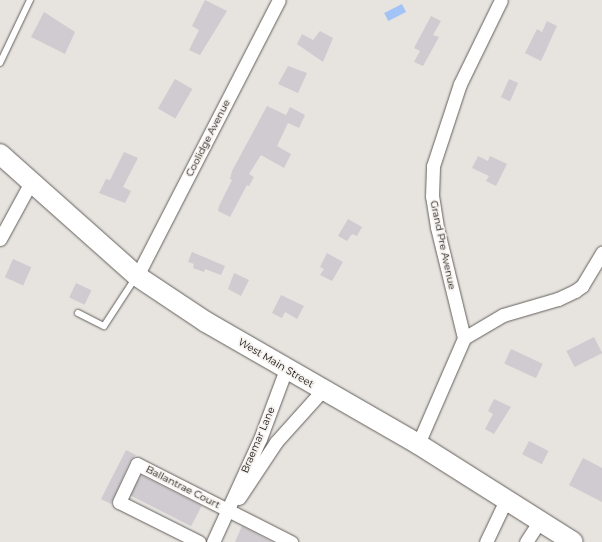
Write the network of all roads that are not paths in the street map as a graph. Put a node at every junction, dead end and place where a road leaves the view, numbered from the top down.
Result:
1 (30, 0) edge
2 (279, 0) edge
3 (500, 0) edge
4 (0, 62) edge
5 (0, 154) edge
6 (30, 184) junction
7 (0, 238) edge
8 (602, 253) edge
9 (137, 276) junction
10 (78, 313) dead end
11 (464, 338) junction
12 (286, 370) junction
13 (322, 391) junction
14 (418, 444) junction
15 (505, 502) junction
16 (229, 510) junction
17 (539, 522) junction
18 (199, 542) edge
19 (213, 542) edge
20 (291, 542) edge
21 (486, 542) edge
22 (526, 542) edge
23 (573, 542) edge

1 - 4 lane
2 - 9 street, Coolidge Avenue
3 - 11 street, Grand Pre Avenue
5 - 6 main road, West Main Street
6 - 7 street
6 - 9 main road, West Main Street
8 - 11 street
9 - 10 lane
9 - 12 main road, West Main Street
11 - 14 street
12 - 13 main road, West Main Street
12 - 16 street, Braemar Lane
13 - 14 main road, West Main Street
13 - 16 street, Braemar Lane
14 - 15 main road, West Main Street
15 - 17 main road, West Main Street
15 - 21 street
16 - 18 street, Ballantrae Court
16 - 19 street, Braemar Lane
16 - 20 street, Ballantrae Court
17 - 22 street
17 - 23 main road, West Main Street

